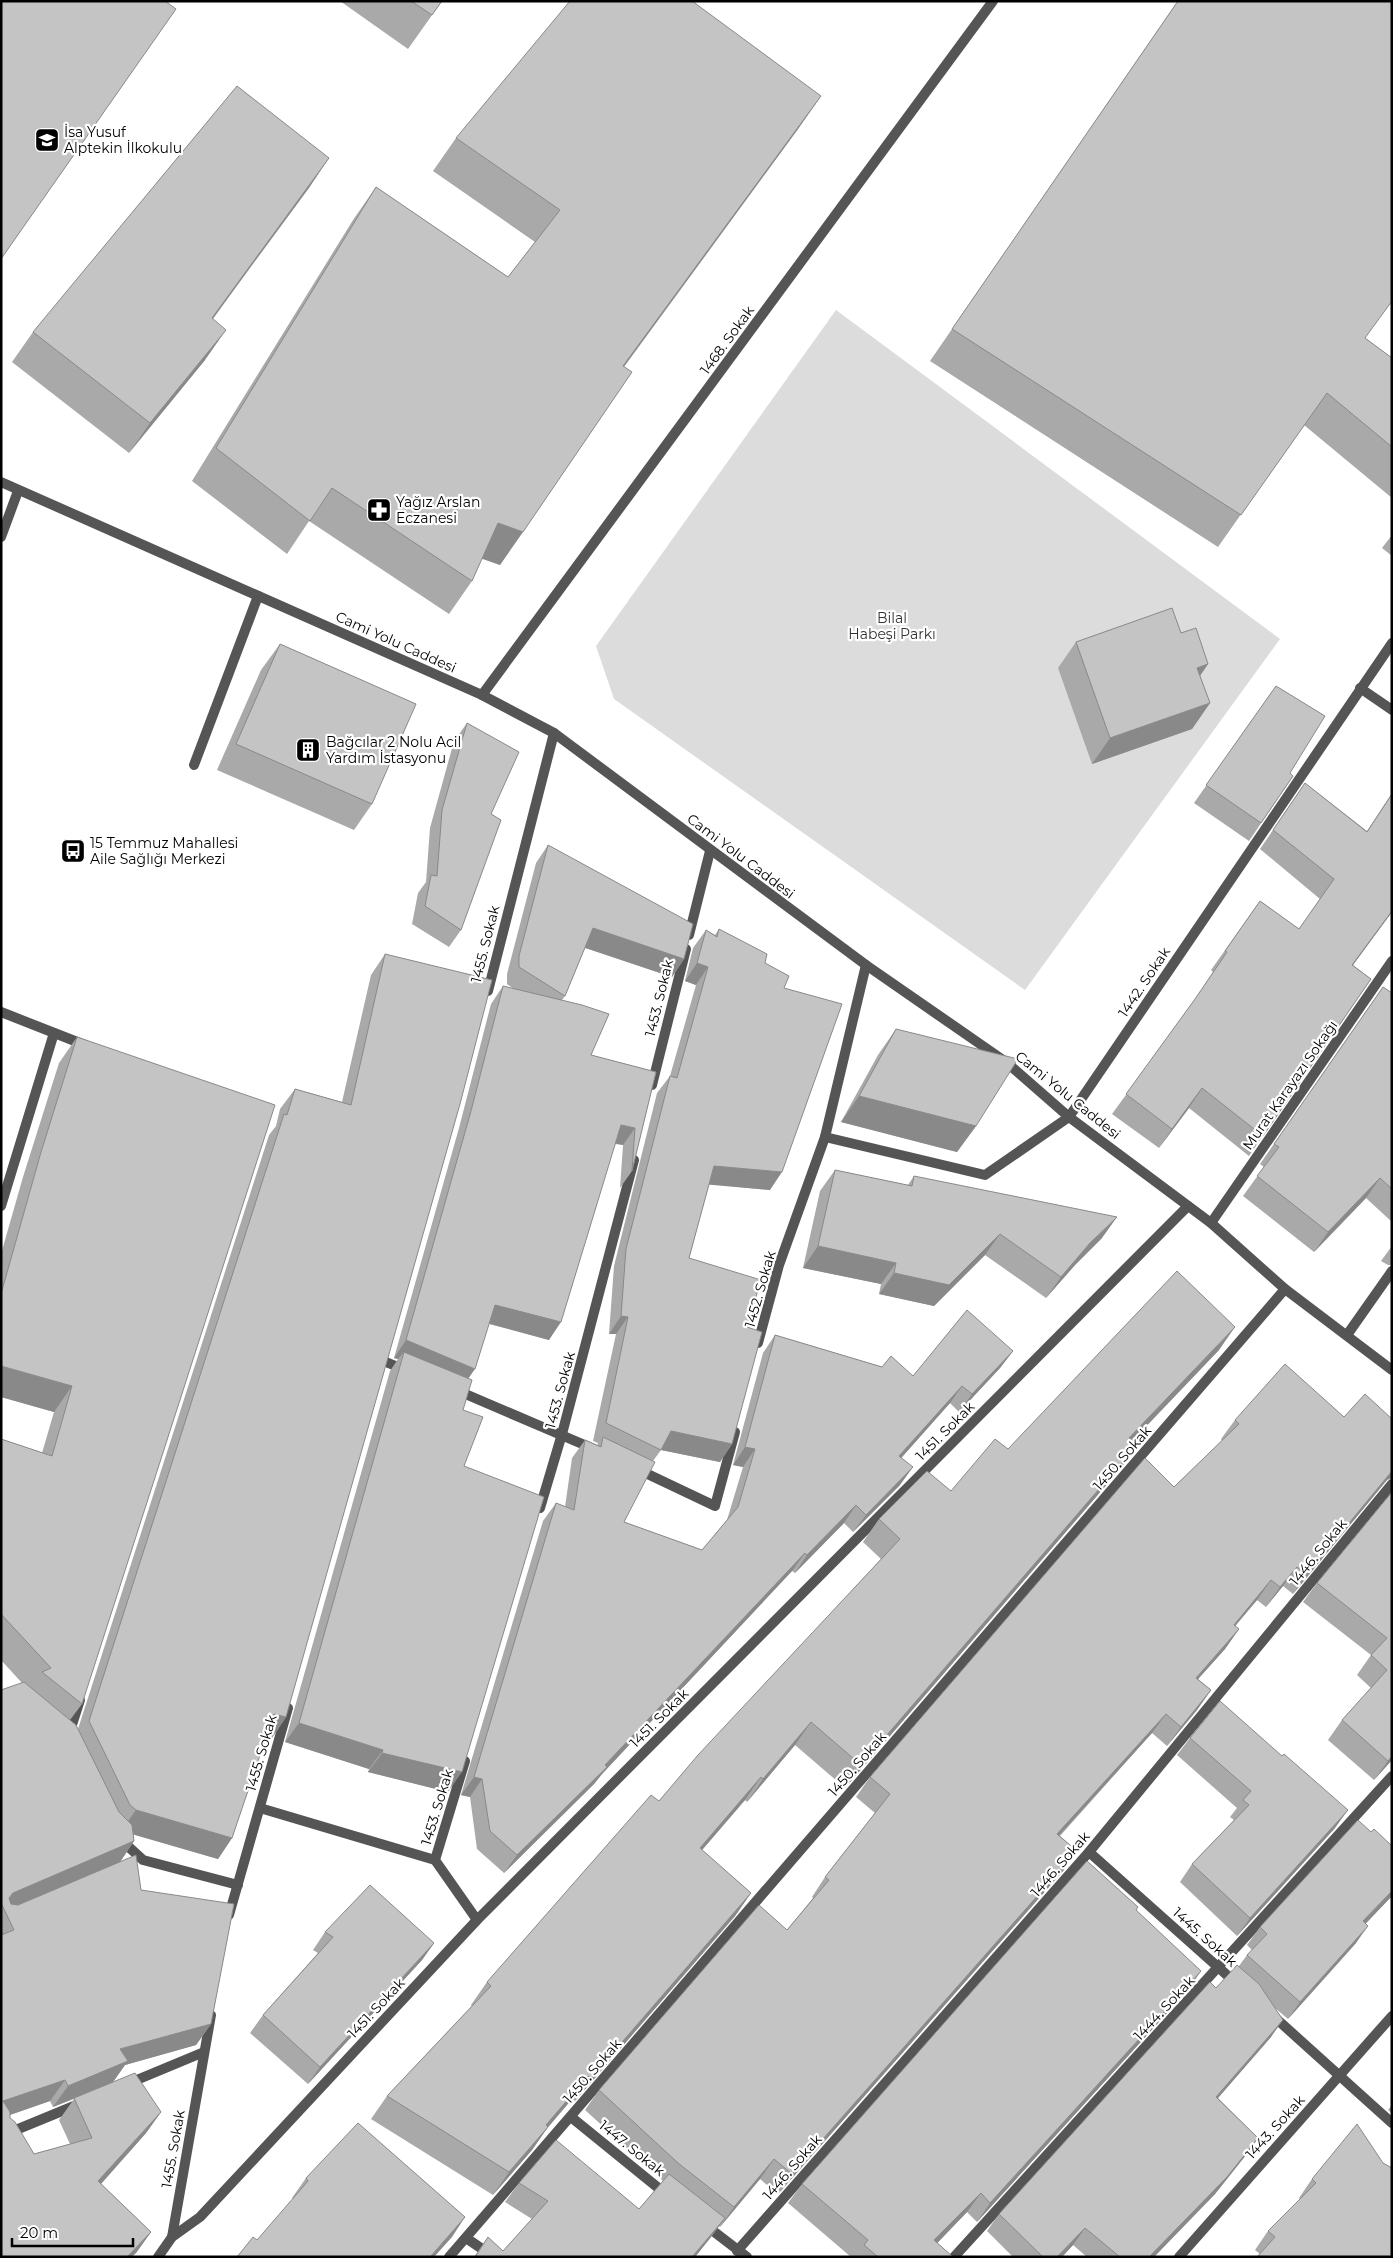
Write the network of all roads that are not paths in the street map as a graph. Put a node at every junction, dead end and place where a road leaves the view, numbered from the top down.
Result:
1 (994, 1) edge
2 (1, 482) edge
3 (18, 491) junction
4 (1, 537) edge
5 (258, 596) junction
6 (1392, 643) edge
7 (1360, 688) junction
8 (482, 695) junction
9 (1392, 710) edge
10 (554, 732) junction
11 (194, 765) dead end
12 (710, 850) junction
13 (1392, 961) edge
14 (866, 965) junction
15 (485, 1002) edge
16 (1, 1012) edge
17 (54, 1033) junction
18 (91, 1048) edge
19 (650, 1093) edge
20 (1070, 1117) junction
21 (825, 1137) junction
22 (636, 1151) edge
23 (1, 1206) edge
24 (1188, 1206) junction
25 (1212, 1223) junction
26 (1392, 1271) edge
27 (1285, 1290) junction
28 (1347, 1335) junction
29 (756, 1352) edge
30 (386, 1362) edge
31 (1392, 1370) edge
32 (419, 1376) edge
33 (444, 1386) edge
34 (738, 1419) edge
35 (562, 1434) junction
36 (607, 1455) edge
37 (625, 1463) edge
38 (1392, 1484) edge
39 (537, 1519) edge
40 (85, 1685) edge
41 (291, 1697) edge
42 (63, 1739) edge
43 (469, 1746) edge
44 (1392, 1776) edge
45 (260, 1808) junction
46 (110, 1830) edge
47 (1089, 1852) junction
48 (435, 1860) junction
49 (238, 1885) junction
50 (477, 1920) junction
51 (226, 1926) edge
52 (1219, 1968) junction
53 (1247, 1993) edge
54 (213, 2003) edge
55 (1262, 2006) edge
56 (1392, 2016) edge
57 (204, 2052) junction
58 (1340, 2074) junction
59 (121, 2086) edge
60 (94, 2098) edge
61 (571, 2117) junction
62 (1392, 2123) edge
63 (1, 2136) edge
64 (677, 2202) edge
65 (692, 2214) edge
66 (172, 2237) junction
67 (466, 2238) junction
68 (737, 2251) junction
69 (158, 2257) edge
70 (449, 2257) edge
71 (494, 2257) edge
72 (747, 2257) edge
73 (954, 2257) edge
74 (1179, 2257) edge

1 - 8 street, 1468. Sokak
2 - 3 street, Cami Yolu Caddesi
3 - 4 street
3 - 5 street, Cami Yolu Caddesi
5 - 8 street, Cami Yolu Caddesi
5 - 11 street
6 - 7 street, 1442. Sokak
7 - 9 street
7 - 20 street, 1442. Sokak
8 - 10 street, Cami Yolu Caddesi
10 - 12 street, Cami Yolu Caddesi
10 - 15 street, 1455. Sokak
12 - 14 street, Cami Yolu Caddesi
12 - 19 street, 1453. Sokak
13 - 25 street, Murat Karayazı Sokağı
14 - 20 street, Cami Yolu Caddesi
14 - 21 street, 1452. Sokak
16 - 17 street
17 - 18 street
17 - 23 street
20 - 21 street, 1442. Sokak
20 - 24 street, Cami Yolu Caddesi
21 - 29 street, 1452. Sokak
22 - 35 street, 1453. Sokak
24 - 25 street, Cami Yolu Caddesi
24 - 50 street, 1451. Sokak
25 - 27 street, Cami Yolu Caddesi
26 - 28 street
27 - 28 street, Cami Yolu Caddesi
27 - 61 street, 1450. Sokak
28 - 31 street, Cami Yolu Caddesi
30 - 32 street
33 - 35 street
34 - 37 street
35 - 36 street
35 - 39 street, 1453. Sokak
38 - 47 street, 1446. Sokak
40 - 42 street
41 - 45 street, 1455. Sokak
43 - 48 street, 1453. Sokak
44 - 52 street, 1444. Sokak
45 - 48 street
45 - 49 street, 1455. Sokak
46 - 49 street
47 - 52 street, 1445. Sokak
47 - 68 street, 1446. Sokak
48 - 50 street, 1453. Sokak
49 - 51 street, 1455. Sokak
50 - 66 street, 1451. Sokak
52 - 53 street, 1445. Sokak
52 - 73 street, 1444. Sokak
54 - 57 street, 1455. Sokak
55 - 58 street
56 - 58 street, 1443. Sokak
57 - 59 street
57 - 66 street, 1455. Sokak
58 - 62 street
58 - 74 street, 1443. Sokak
60 - 63 street
61 - 64 street, 1447. Sokak
61 - 67 street, 1450. Sokak
65 - 68 street
66 - 69 street, 1451. Sokak
67 - 70 street, 1450. Sokak
67 - 71 street
68 - 72 street

